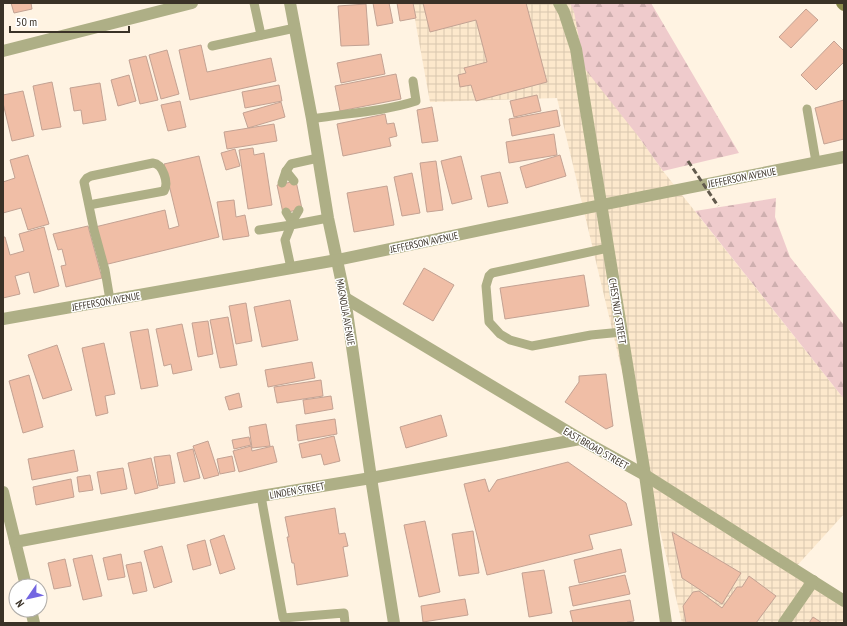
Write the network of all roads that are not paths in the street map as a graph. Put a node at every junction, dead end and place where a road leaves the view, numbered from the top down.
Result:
1 (192, 3) edge
2 (254, 3) edge
3 (290, 3) edge
4 (558, 3) edge
5 (295, 28) junction
6 (261, 35) junction
7 (212, 46) dead end
8 (3, 51) edge
9 (413, 81) dead end
10 (807, 108) dead end
11 (312, 119) junction
12 (844, 157) edge
13 (318, 158) junction
14 (816, 162) junction
15 (286, 171) junction
16 (294, 181) dead end
17 (282, 182) dead end
18 (89, 205) junction
19 (601, 205) junction
20 (299, 210) dead end
21 (286, 212) dead end
22 (328, 218) junction
23 (292, 223) junction
24 (259, 230) dead end
25 (608, 248) junction
26 (337, 260) junction
27 (291, 268) junction
28 (345, 298) junction
29 (110, 300) junction
30 (3, 319) edge
31 (622, 332) junction
32 (580, 439) junction
33 (644, 475) junction
34 (371, 478) junction
35 (3, 492) edge
36 (261, 496) junction
37 (15, 542) junction
38 (24, 578) edge
39 (813, 581) junction
40 (844, 601) edge
41 (345, 623) edge
42 (394, 623) edge
43 (666, 623) edge
44 (784, 623) edge

1 - 8 street
2 - 6 lane
3 - 5 street, MAGNOLIA AVENUE
4 - 19 street, CHESTNUT STREET
5 - 6 lane
5 - 11 street, MAGNOLIA AVENUE
6 - 7 lane
9 - 11 lane
10 - 14 lane
11 - 13 street, MAGNOLIA AVENUE
12 - 14 street, JEFFERSON AVENUE
13 - 15 lane
13 - 22 street, MAGNOLIA AVENUE
14 - 19 street, JEFFERSON AVENUE
15 - 16 lane
15 - 17 lane
18 - 18 lane
18 - 29 lane
19 - 25 street, CHESTNUT STREET
19 - 26 street, JEFFERSON AVENUE
20 - 23 lane
21 - 23 lane
22 - 23 lane
22 - 26 street, MAGNOLIA AVENUE
23 - 24 lane
23 - 27 lane
25 - 31 street, CHESTNUT STREET
25 - 31 lane
26 - 27 street, JEFFERSON AVENUE
26 - 28 street, MAGNOLIA AVENUE
27 - 29 street, JEFFERSON AVENUE
28 - 32 street, EAST BROAD STREET
28 - 34 street, MAGNOLIA AVENUE
29 - 30 street, JEFFERSON AVENUE
31 - 33 street, CHESTNUT STREET
32 - 33 street, EAST BROAD STREET
32 - 34 street, LINDEN STREET
33 - 39 street, EAST BROAD STREET
33 - 43 street, CHESTNUT STREET
34 - 36 street, LINDEN STREET
34 - 42 street, MAGNOLIA AVENUE
35 - 37 street
36 - 37 street, LINDEN STREET
36 - 41 lane
37 - 38 street
39 - 40 street, EAST BROAD STREET
39 - 44 street

